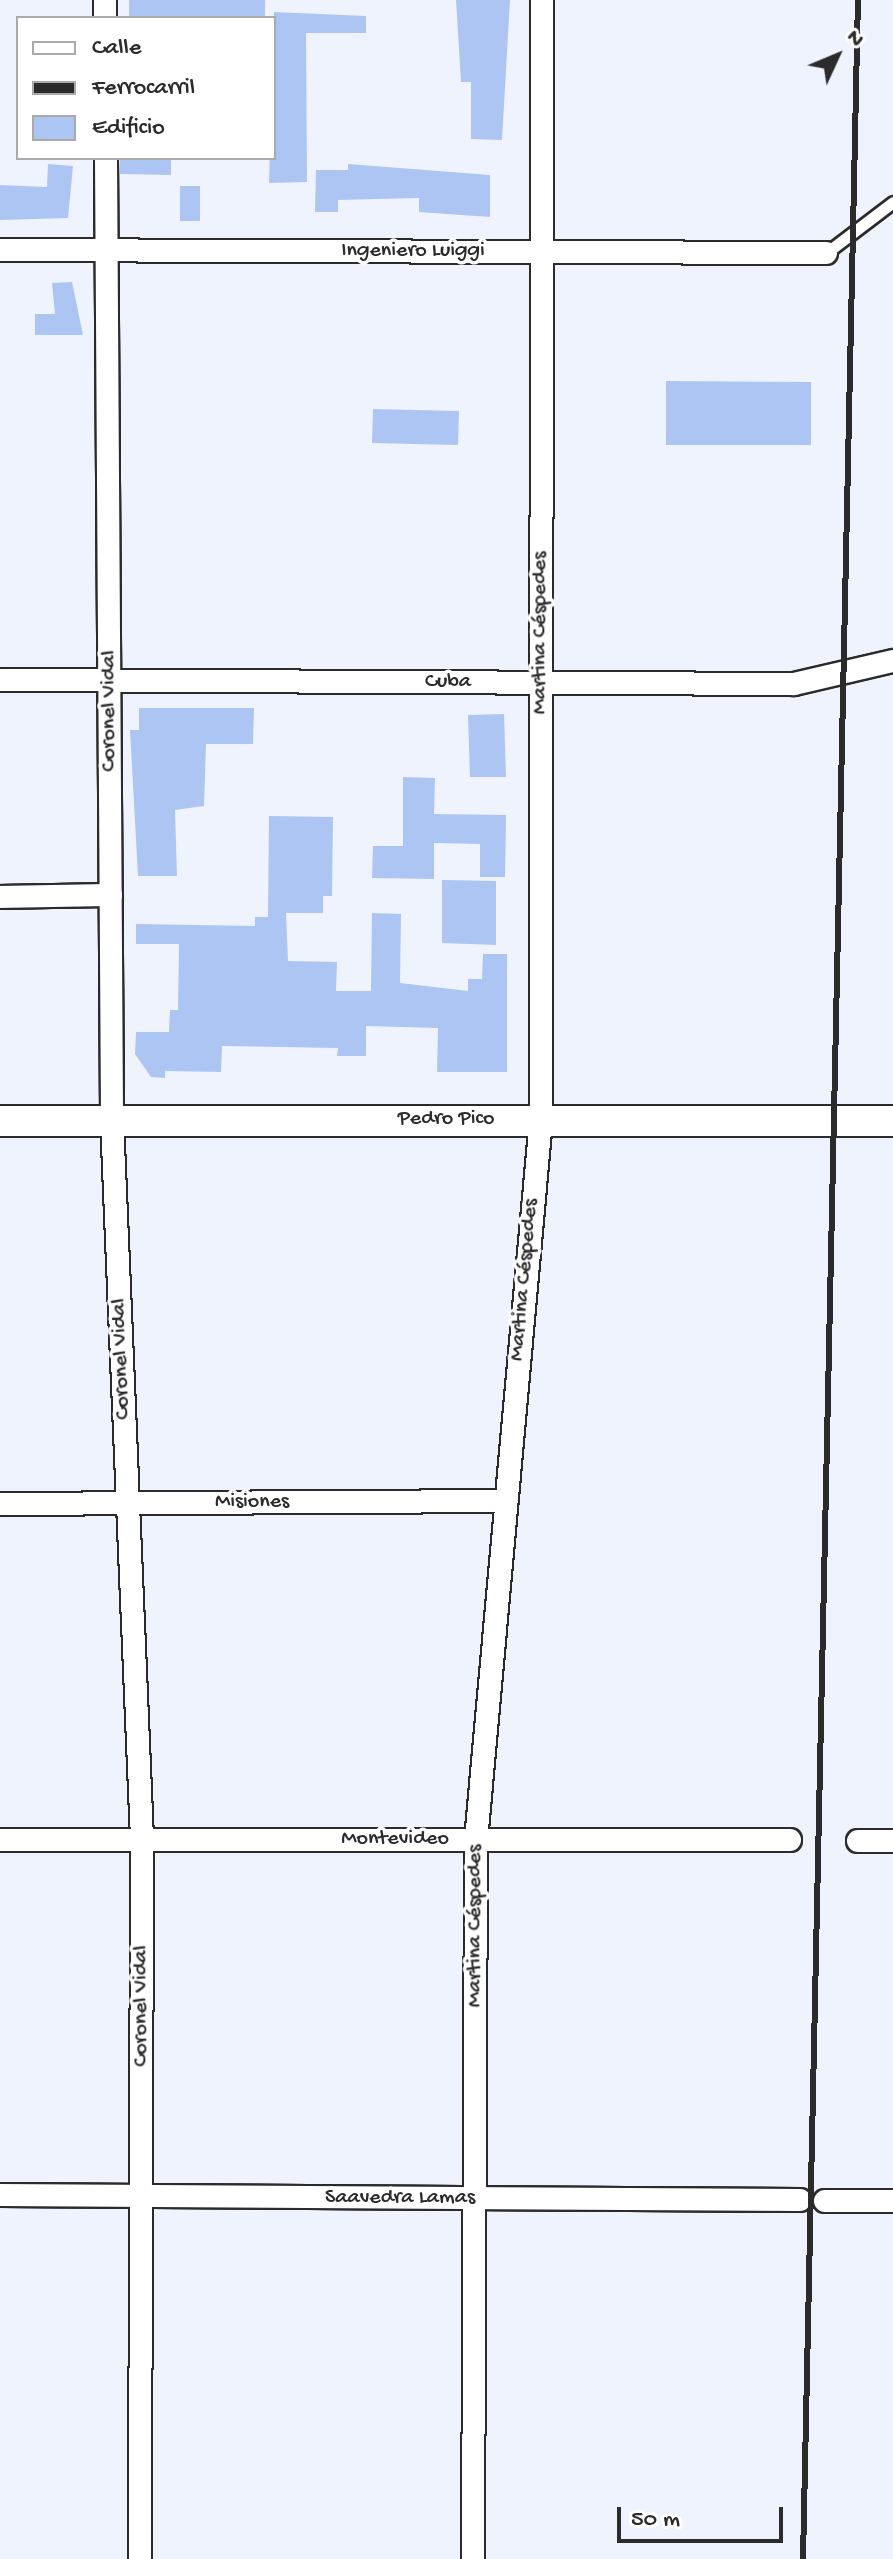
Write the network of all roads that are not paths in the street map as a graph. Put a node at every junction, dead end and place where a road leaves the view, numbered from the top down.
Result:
1 (542, 0) edge
2 (106, 160) edge
3 (893, 202) edge
4 (0, 250) edge
5 (107, 251) junction
6 (542, 253) junction
7 (826, 253) joint
8 (893, 661) edge
9 (0, 680) edge
10 (109, 681) junction
11 (541, 683) junction
12 (111, 895) junction
13 (0, 897) edge
14 (112, 1120) junction
15 (541, 1120) junction
16 (0, 1121) edge
17 (893, 1121) edge
18 (505, 1501) junction
19 (0, 1504) edge
20 (128, 1504) junction
21 (0, 1840) edge
22 (142, 1840) junction
23 (476, 1840) junction
24 (790, 1840) dead end
25 (858, 1841) dead end
26 (893, 1841) edge
27 (0, 2195) edge
28 (141, 2197) junction
29 (474, 2199) junction
30 (800, 2200) dead end
31 (825, 2201) dead end
32 (893, 2201) edge
33 (140, 2559) edge
34 (473, 2559) edge

1 - 6 street, Martina Céspedes
2 - 5 street, Coronel Vidal
3 - 7 lane
4 - 5 street, Ingeniero Luiggi
5 - 6 street, Ingeniero Luiggi
5 - 10 street, Coronel Vidal
6 - 7 street, Ingeniero Luiggi
6 - 11 street, Martina Céspedes
8 - 11 street, Cuba
9 - 10 street, Cuba
10 - 11 street, Cuba
10 - 12 street, Coronel Vidal
11 - 15 street, Martina Céspedes
12 - 13 street
12 - 14 street, Coronel Vidal
14 - 15 street, Pedro Pico
14 - 16 street, Pedro Pico
14 - 20 street, Coronel Vidal
15 - 17 street, Pedro Pico
15 - 18 street, Martina Céspedes
18 - 20 street, Misiones
18 - 23 street, Martina Céspedes
19 - 20 street, Misiones
20 - 22 street, Coronel Vidal
21 - 22 street, Montevideo
22 - 23 street, Montevideo
22 - 28 street, Coronel Vidal
23 - 24 street, Montevideo
23 - 29 street, Martina Céspedes
25 - 26 street
27 - 28 street, Saavedra Lamas
28 - 29 street, Saavedra Lamas
28 - 33 street, Coronel Vidal
29 - 30 street, Saavedra Lamas
29 - 34 street, Martina Céspedes
31 - 32 street

